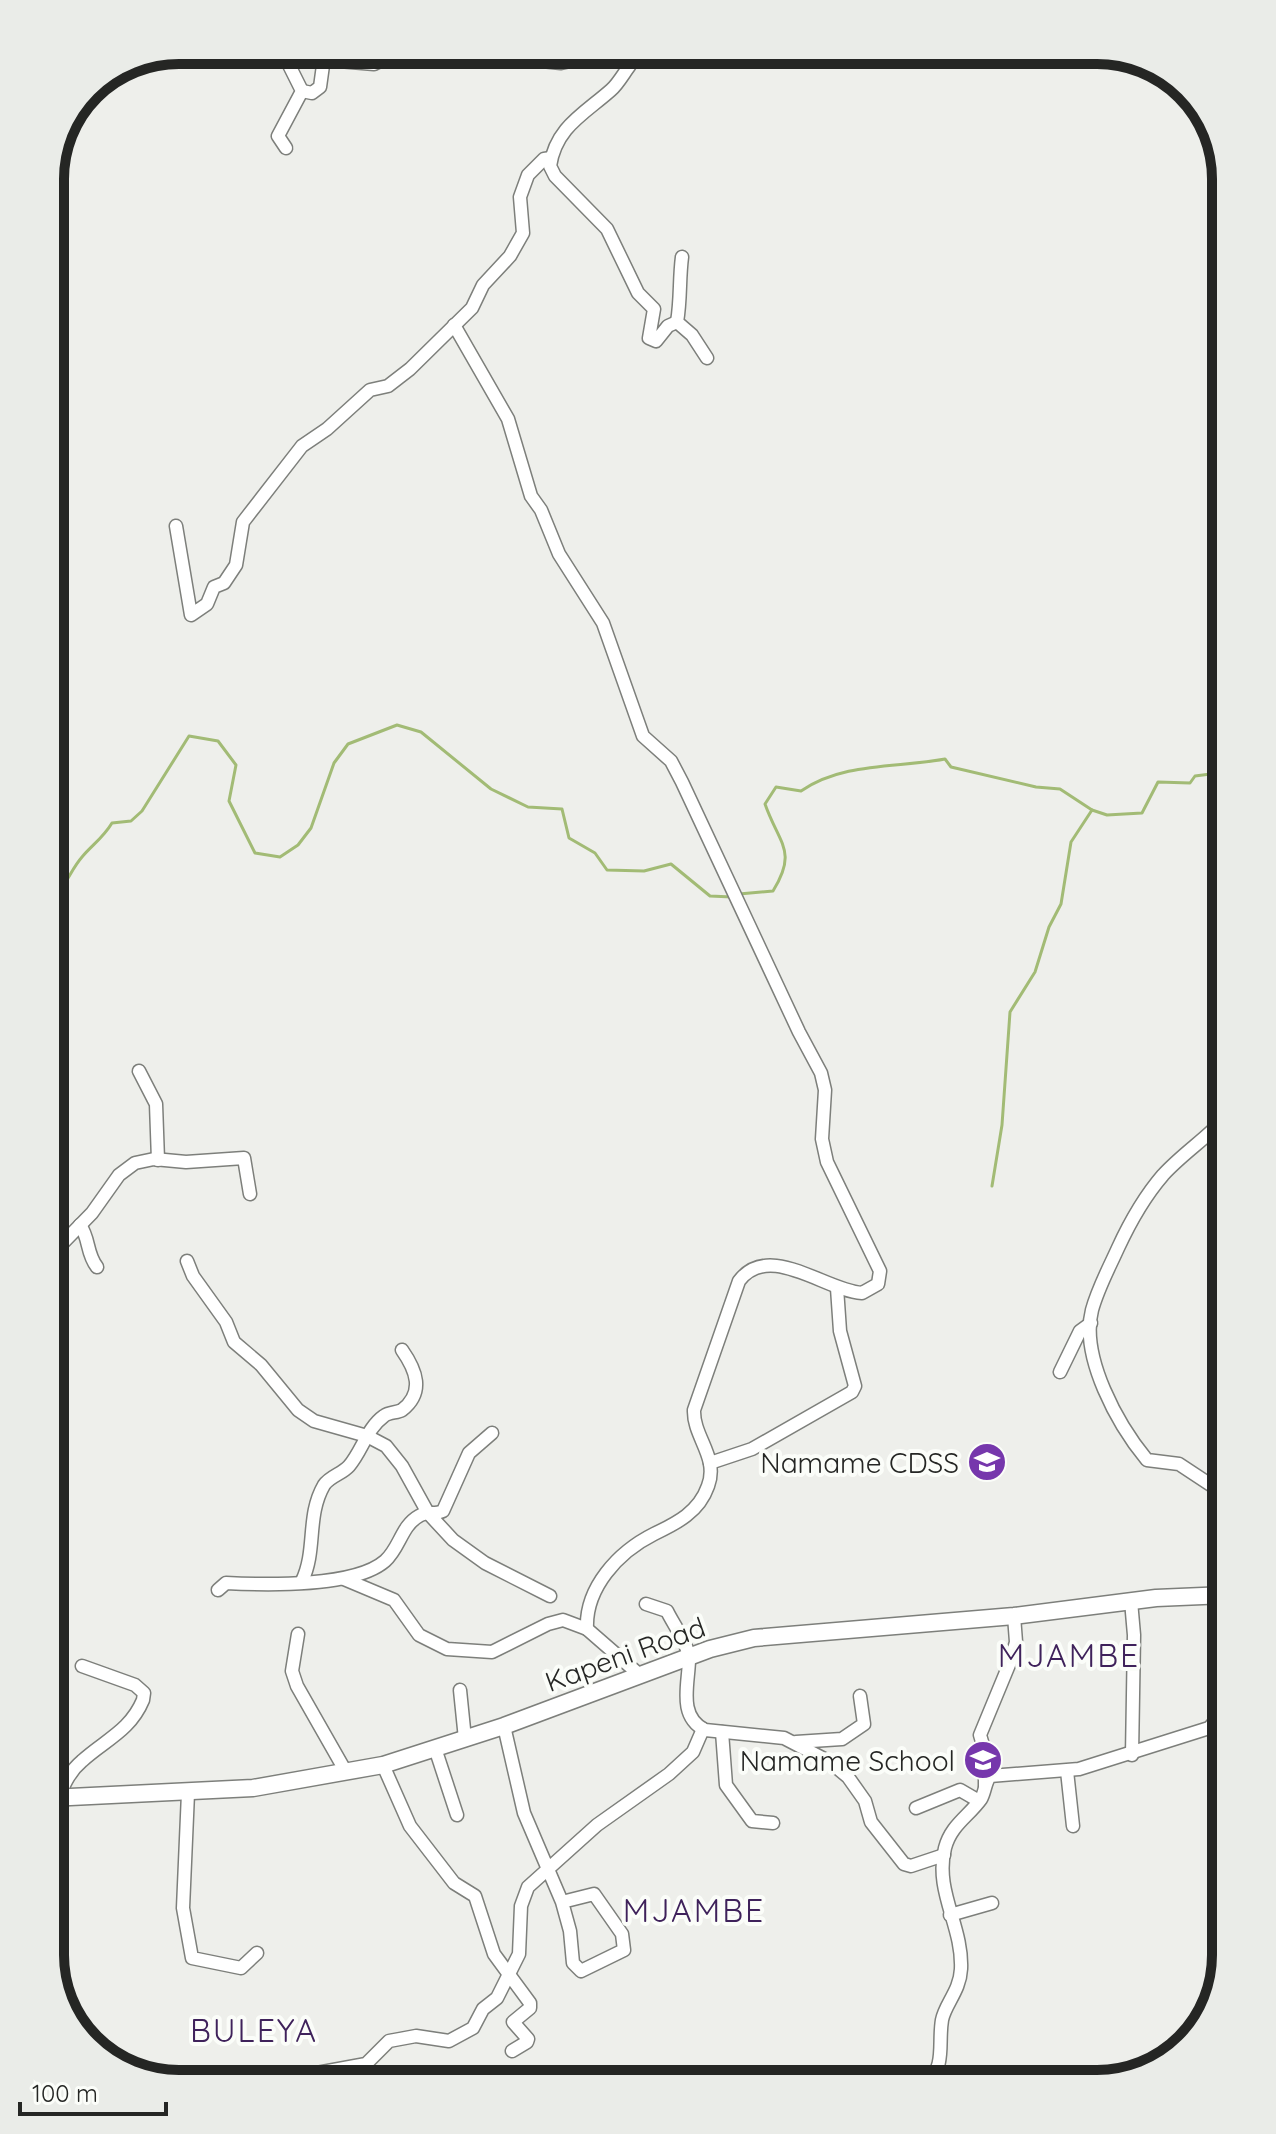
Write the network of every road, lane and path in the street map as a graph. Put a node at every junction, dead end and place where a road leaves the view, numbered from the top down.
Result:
1 (288, 64) edge
2 (323, 64) edge
3 (629, 64) edge
4 (302, 91) junction
5 (286, 148) dead end
6 (551, 158) junction
7 (682, 257) dead end
8 (677, 322) junction
9 (454, 325) junction
10 (707, 358) dead end
11 (176, 526) dead end
12 (139, 1071) dead end
13 (1212, 1130) edge
14 (158, 1160) junction
15 (250, 1194) dead end
16 (80, 1225) junction
17 (64, 1242) edge
18 (187, 1261) dead end
19 (97, 1267) dead end
20 (837, 1288) junction
21 (1091, 1323) junction
22 (402, 1350) dead end
23 (1060, 1372) dead end
24 (492, 1433) dead end
25 (367, 1436) junction
26 (710, 1463) junction
27 (1212, 1486) edge
28 (428, 1513) junction
29 (344, 1579) junction
30 (302, 1581) junction
31 (218, 1590) dead end
32 (550, 1596) dead end
33 (1212, 1596) edge
34 (1131, 1601) junction
35 (646, 1604) dead end
36 (1014, 1616) junction
37 (587, 1629) junction
38 (298, 1634) dead end
39 (689, 1656) junction
40 (82, 1666) dead end
41 (641, 1676) junction
42 (460, 1690) dead end
43 (860, 1696) dead end
44 (1212, 1725) edge
45 (504, 1726) junction
46 (703, 1729) junction
47 (722, 1732) junction
48 (465, 1739) junction
49 (796, 1742) junction
50 (435, 1748) junction
51 (1132, 1755) junction
52 (383, 1765) junction
53 (1067, 1771) junction
54 (346, 1772) junction
55 (64, 1783) edge
56 (985, 1786) junction
57 (188, 1793) junction
58 (64, 1798) edge
59 (979, 1801) junction
60 (916, 1808) dead end
61 (457, 1815) dead end
62 (773, 1823) dead end
63 (1073, 1826) dead end
64 (944, 1855) junction
65 (547, 1872) junction
66 (562, 1902) junction
67 (992, 1903) dead end
68 (950, 1915) junction
69 (257, 1953) dead end
70 (509, 1975) junction
71 (512, 2051) dead end
72 (333, 2070) edge
73 (938, 2070) edge

1 - 4 street
2 - 4 street
3 - 6 street
4 - 5 street
6 - 8 street
6 - 9 street
7 - 8 street
8 - 10 street
9 - 11 street
9 - 20 street
12 - 14 street
13 - 21 street
14 - 15 street
14 - 16 street
16 - 17 street
16 - 19 street
18 - 25 street
20 - 26 street
20 - 26 street
21 - 23 street
21 - 27 street
22 - 25 street
24 - 28 street
25 - 28 street
25 - 30 street
26 - 37 street
28 - 29 street
28 - 32 street
29 - 30 street
29 - 37 street
30 - 31 street
33 - 34 main road, Kapeni Road
34 - 36 main road, Kapeni Road
34 - 51 street
35 - 39 street
36 - 39 main road, Kapeni Road
36 - 56 street
37 - 41 street
38 - 54 street
39 - 41 main road, Kapeni Road
39 - 46 street
40 - 55 street
41 - 45 main road, Kapeni Road
42 - 48 street
43 - 49 street
44 - 51 street
45 - 48 main road, Kapeni Road
45 - 65 street
46 - 47 street
46 - 65 street
47 - 49 street
47 - 62 street
48 - 50 main road, Kapeni Road
49 - 64 street
50 - 52 main road, Kapeni Road
50 - 61 street
51 - 53 street
52 - 54 main road, Kapeni Road
52 - 70 street
53 - 56 street
53 - 63 street
54 - 57 main road, Kapeni Road
56 - 59 street
57 - 58 main road, Kapeni Road
57 - 69 street
59 - 60 street
59 - 64 street
64 - 68 street
65 - 66 street
65 - 70 street
66 - 66 street
67 - 68 street
68 - 73 street
70 - 71 street
70 - 72 street

